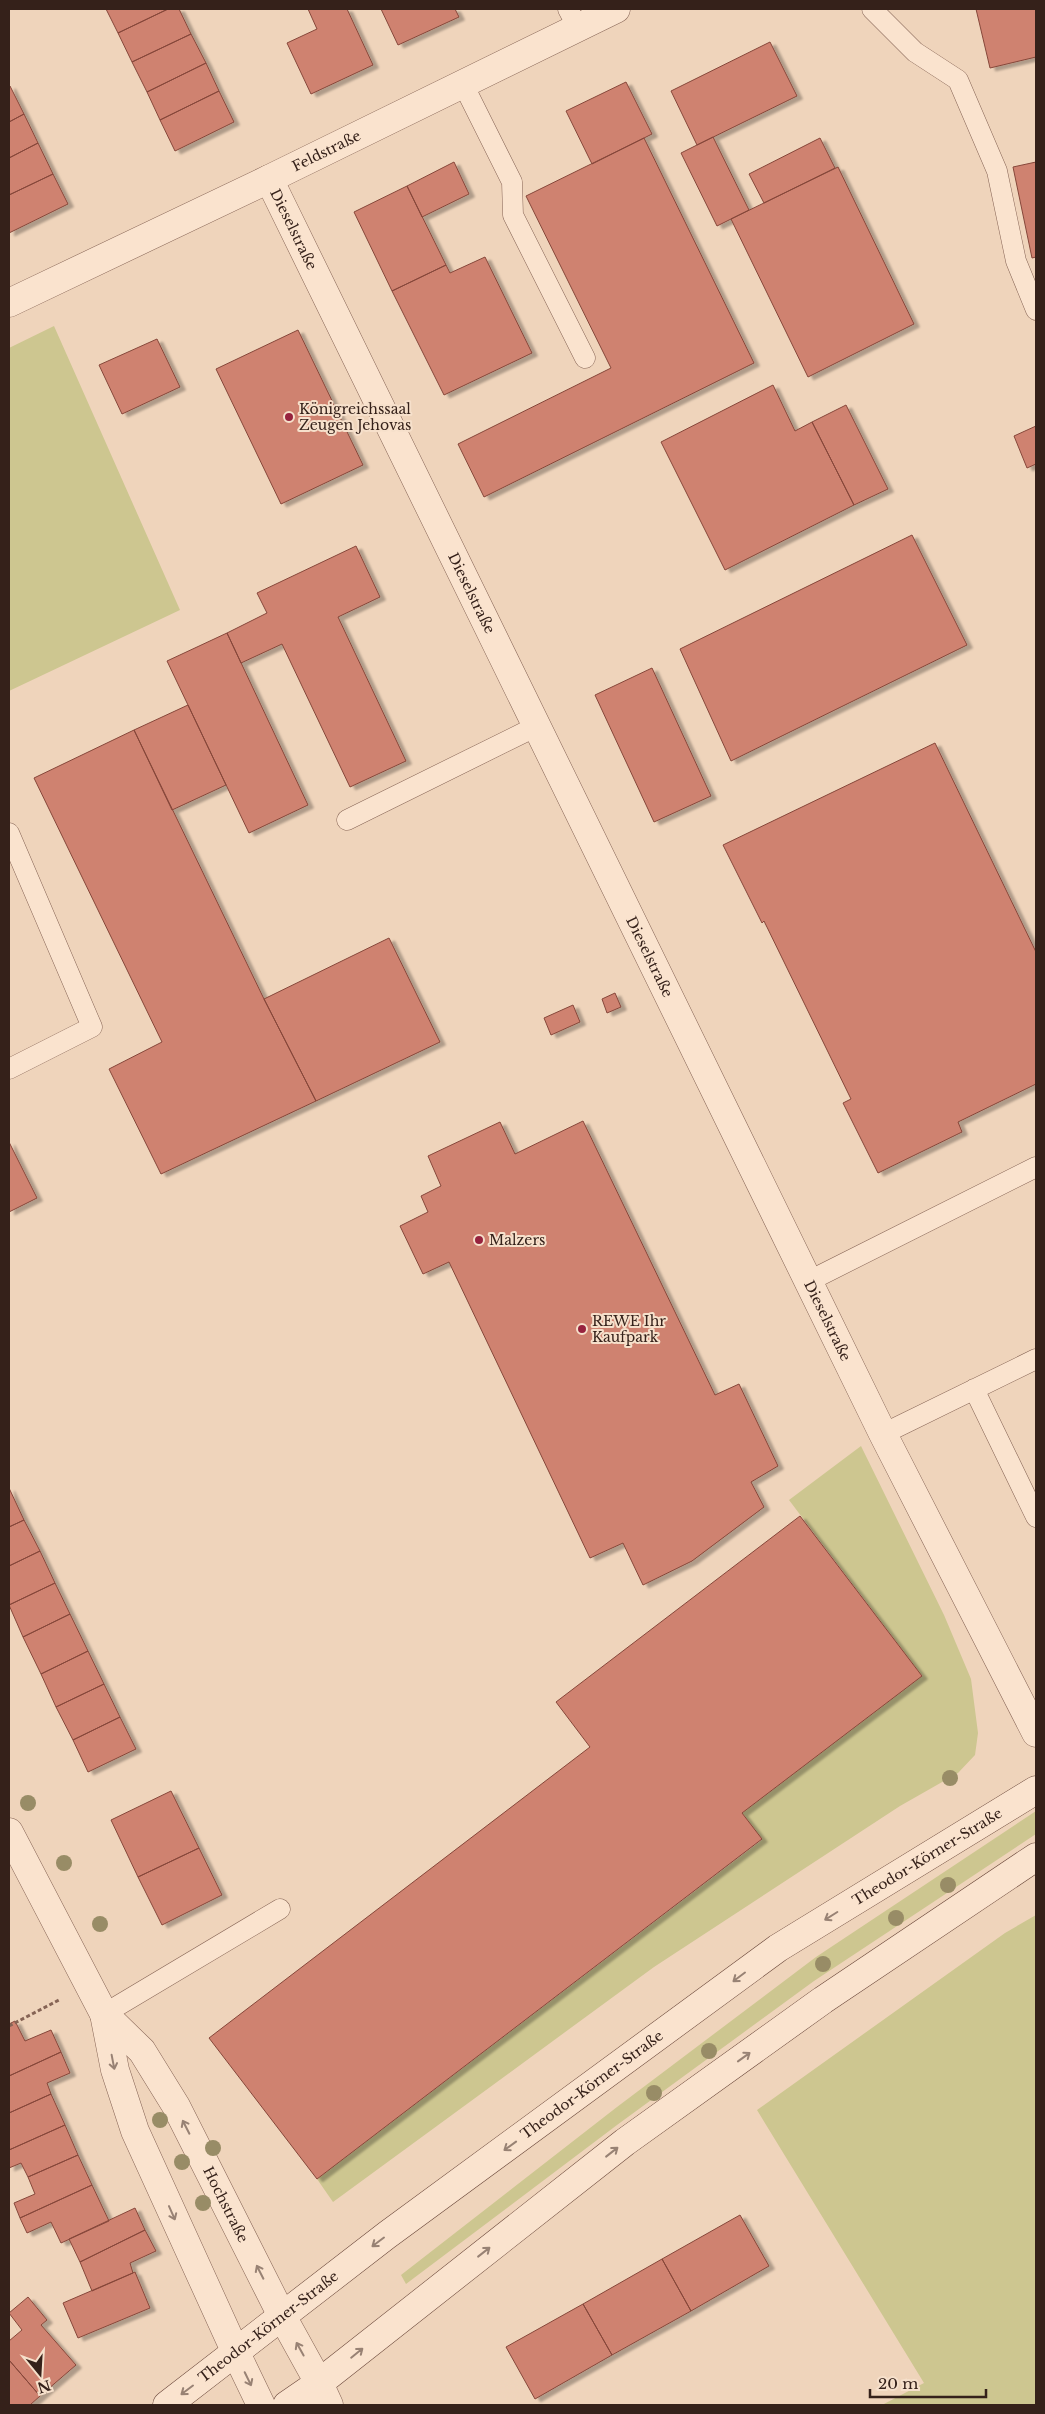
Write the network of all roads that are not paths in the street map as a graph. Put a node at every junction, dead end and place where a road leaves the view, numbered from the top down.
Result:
1 (616, 9) edge
2 (872, 9) edge
3 (573, 18) edge
4 (463, 84) junction
5 (268, 179) junction
6 (9, 304) edge
7 (1036, 310) edge
8 (585, 358) dead end
9 (535, 727) junction
10 (347, 820) dead end
11 (9, 833) edge
12 (9, 1069) edge
13 (1036, 1167) edge
14 (808, 1281) junction
15 (1036, 1359) edge
16 (974, 1390) junction
17 (883, 1434) junction
18 (1036, 1517) edge
19 (1036, 1733) edge
20 (1036, 1790) edge
21 (9, 1832) edge
22 (1036, 1857) edge
23 (15, 1860) edge
24 (280, 1909) dead end
25 (104, 2014) junction
26 (282, 2316) junction
27 (236, 2353) junction
28 (324, 2394) edge
29 (167, 2405) edge
30 (261, 2405) edge
31 (287, 2405) edge

1 - 3 street, Feldstraße
2 - 7 lane
3 - 4 street, Feldstraße
4 - 5 street, Feldstraße
4 - 8 lane
5 - 6 street, Feldstraße
5 - 9 street, Dieselstraße
9 - 10 lane
9 - 14 street, Dieselstraße
11 - 12 lane
13 - 14 lane
14 - 17 street, Dieselstraße
15 - 16 lane
16 - 17 lane
16 - 18 lane
17 - 19 street, Dieselstraße
20 -> 26 street, Theodor-Körner-Straße
21 - 23 street, Hochstraße
28 -> 22 street
23 - 25 street, Hochstraße
24 - 25 lane
26 -> 25 street, Hochstraße
25 -> 27 street, Hochstraße
26 - 27 street, Theodor-Körner-Straße
28 -> 26 street, Hochstraße
27 -> 29 street, Theodor-Körner-Straße
27 -> 30 street, Hochstraße
28 - 31 street

